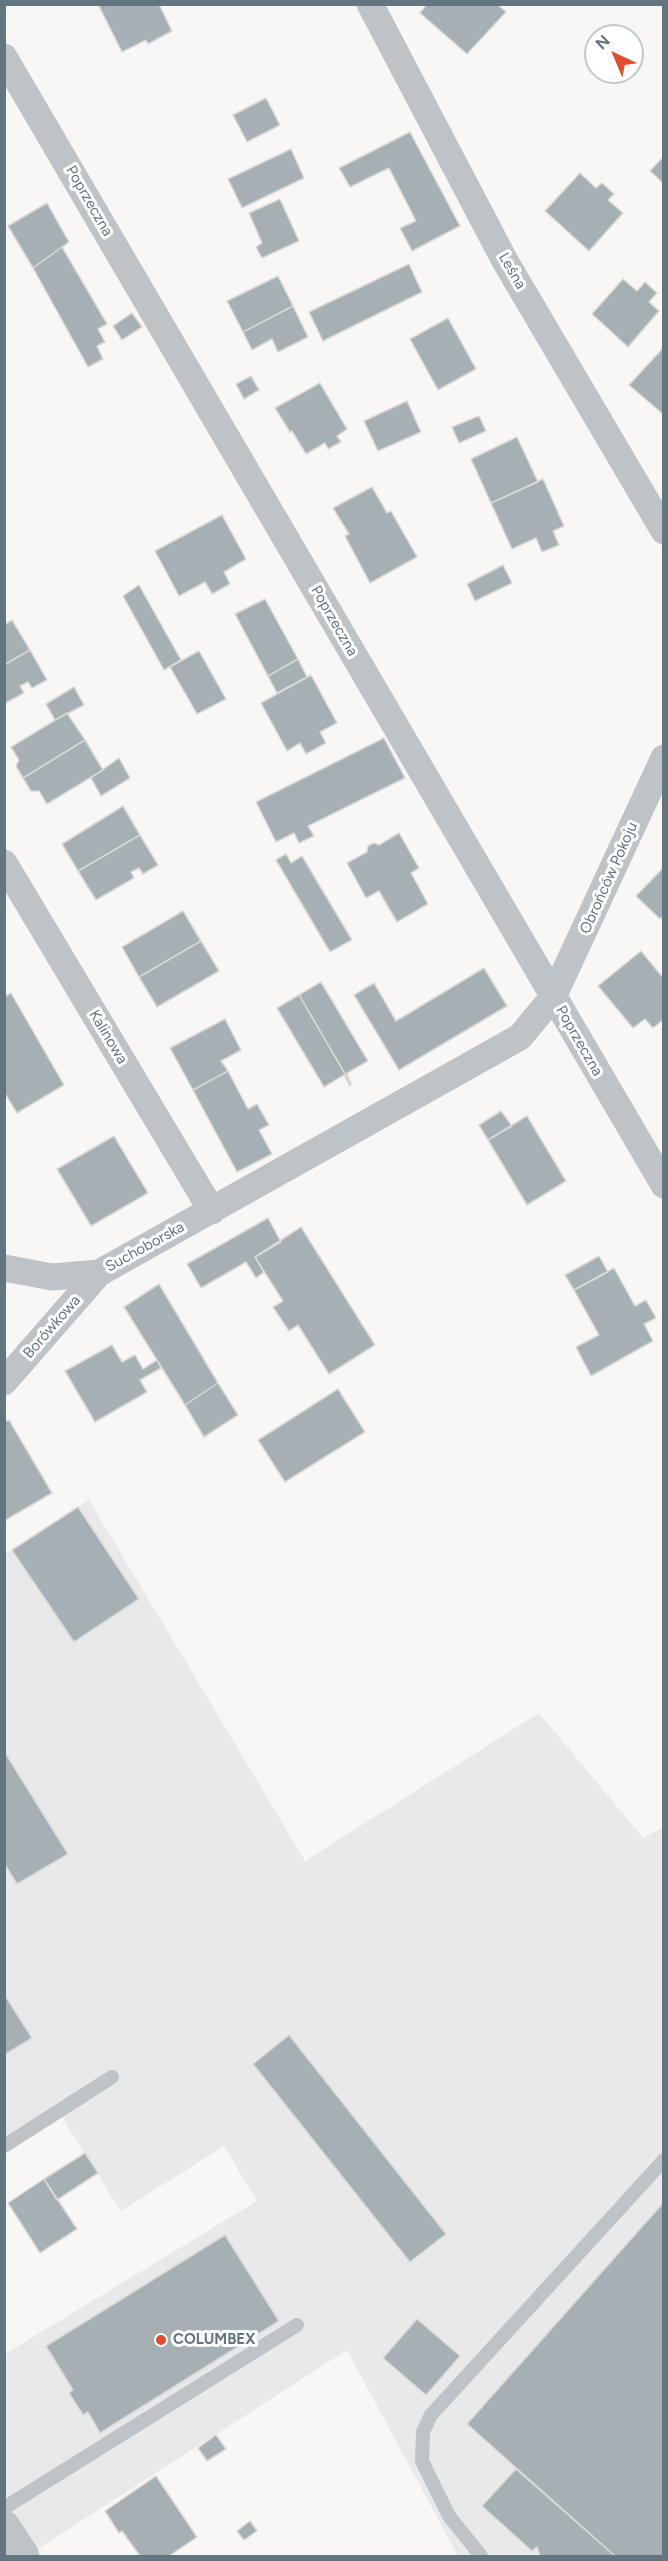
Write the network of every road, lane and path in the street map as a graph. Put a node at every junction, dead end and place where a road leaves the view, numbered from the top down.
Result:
1 (370, 4) edge
2 (4, 57) edge
3 (663, 531) edge
4 (663, 758) edge
5 (4, 863) edge
6 (553, 996) junction
7 (663, 1185) edge
8 (212, 1211) junction
9 (4, 1268) edge
10 (99, 1273) junction
11 (4, 1382) edge
12 (112, 2077) dead end
13 (4, 2146) edge
14 (663, 2160) edge
15 (297, 2325) dead end
16 (4, 2508) edge
17 (4, 2527) edge
18 (23, 2556) edge
19 (481, 2556) edge

1 - 3 street, Leśna
2 - 6 street, Poprzeczna
4 - 6 street, Obrońców Pokoju
5 - 8 street, Kalinowa
6 - 7 street, Poprzeczna
6 - 8 street, Obrońców Pokoju
8 - 10 street, Suchoborska
9 - 10 street, Suchoborska
10 - 11 street, Borówkowa
12 - 13 lane
14 - 19 lane
15 - 16 lane
17 - 18 street

